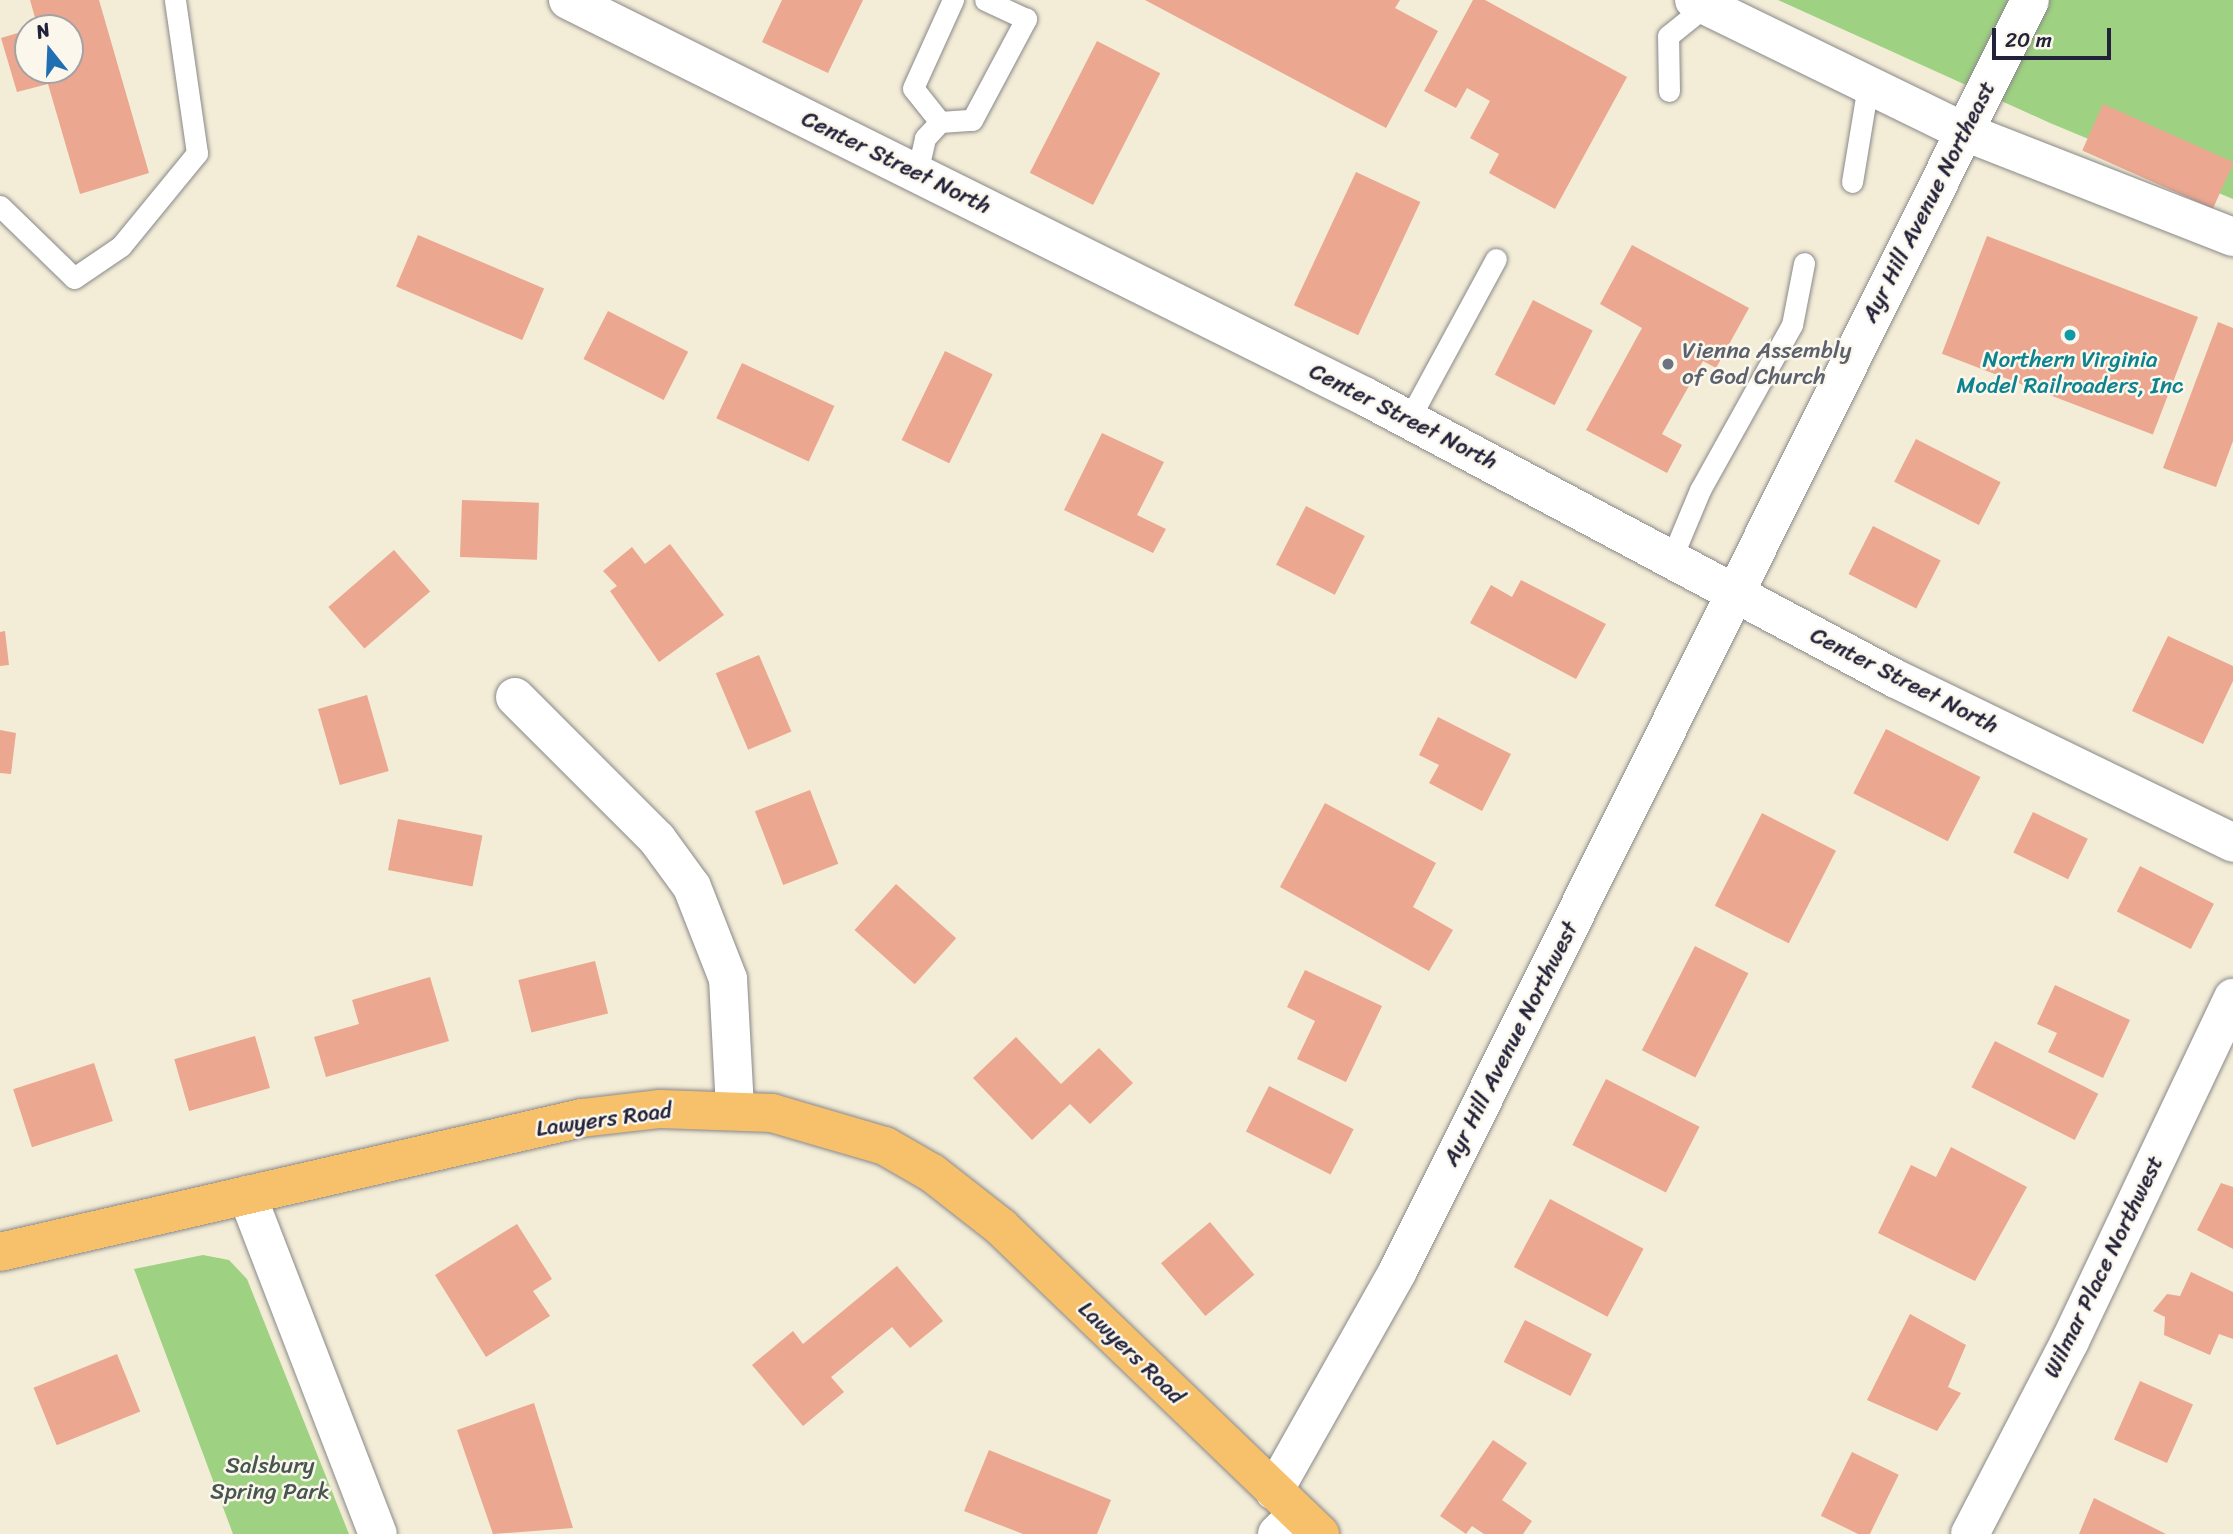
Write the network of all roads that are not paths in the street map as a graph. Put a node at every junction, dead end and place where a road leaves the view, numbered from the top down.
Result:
1 (175, 0) edge
2 (568, 0) edge
3 (953, 0) edge
4 (985, 0) edge
5 (2030, 0) edge
6 (1699, 3) edge
7 (1868, 85) junction
8 (1669, 91) dead end
9 (940, 122) junction
10 (1965, 132) junction
11 (916, 173) junction
12 (1852, 182) dead end
13 (0, 206) edge
14 (2233, 237) edge
15 (1496, 259) dead end
16 (1804, 263) dead end
17 (1409, 419) junction
18 (1672, 557) junction
19 (1737, 592) junction
20 (515, 696) dead end
21 (2233, 843) edge
22 (2233, 998) edge
23 (735, 1110) junction
24 (247, 1195) junction
25 (0, 1252) edge
26 (1292, 1518) edge
27 (378, 1534) edge
28 (1970, 1534) edge

1 - 13 lane
2 - 11 street, Center Street North
3 - 9 lane
4 - 9 lane
5 - 10 street, Ayr Hill Avenue Northeast
6 - 7 street
6 - 8 lane
7 - 10 street
7 - 12 lane
9 - 11 lane
10 - 14 street
10 - 19 street, Ayr Hill Avenue Northeast
11 - 17 street, Center Street North
15 - 17 lane
16 - 18 lane
17 - 18 street, Center Street North
18 - 19 street, Center Street North
19 - 21 street, Center Street North
19 - 26 street, Ayr Hill Avenue Northwest
20 - 23 street
22 - 28 street, Wilmar Place Northwest
23 - 24 main road, Lawyers Road
23 - 26 main road, Lawyers Road
24 - 25 main road, Lawyers Road
24 - 27 street

